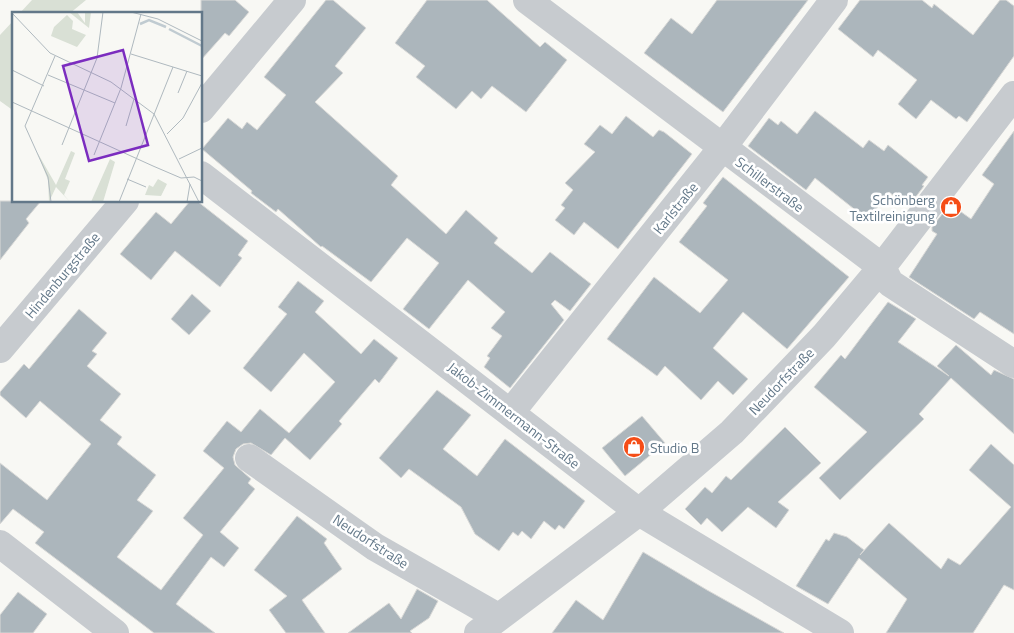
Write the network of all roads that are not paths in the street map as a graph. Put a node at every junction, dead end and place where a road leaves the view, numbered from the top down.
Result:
1 (292, 0) edge
2 (527, 0) edge
3 (834, 0) edge
4 (1014, 95) edge
5 (202, 109) edge
6 (722, 148) junction
7 (202, 176) edge
8 (123, 202) edge
9 (882, 267) junction
10 (0, 349) edge
11 (1014, 364) edge
12 (511, 412) junction
13 (249, 458) dead end
14 (639, 512) junction
15 (0, 544) edge
16 (488, 625) edge
17 (115, 633) edge
18 (840, 633) edge

1 - 5 street
2 - 6 street, Schillerstraße
3 - 6 street, Karlstraße
4 - 9 street, Neudorfstraße
6 - 9 street, Schillerstraße
6 - 12 street, Karlstraße
7 - 12 street, Jakob-Zimmermann-Straße
8 - 10 street, Hindenburgstraße
9 - 11 street, Schillerstraße
9 - 14 street, Neudorfstraße
12 - 14 street, Jakob-Zimmermann-Straße
13 - 16 street, Neudorfstraße
14 - 16 street, Neudorfstraße
14 - 18 street, Jakob-Zimmermann-Straße
15 - 17 street

